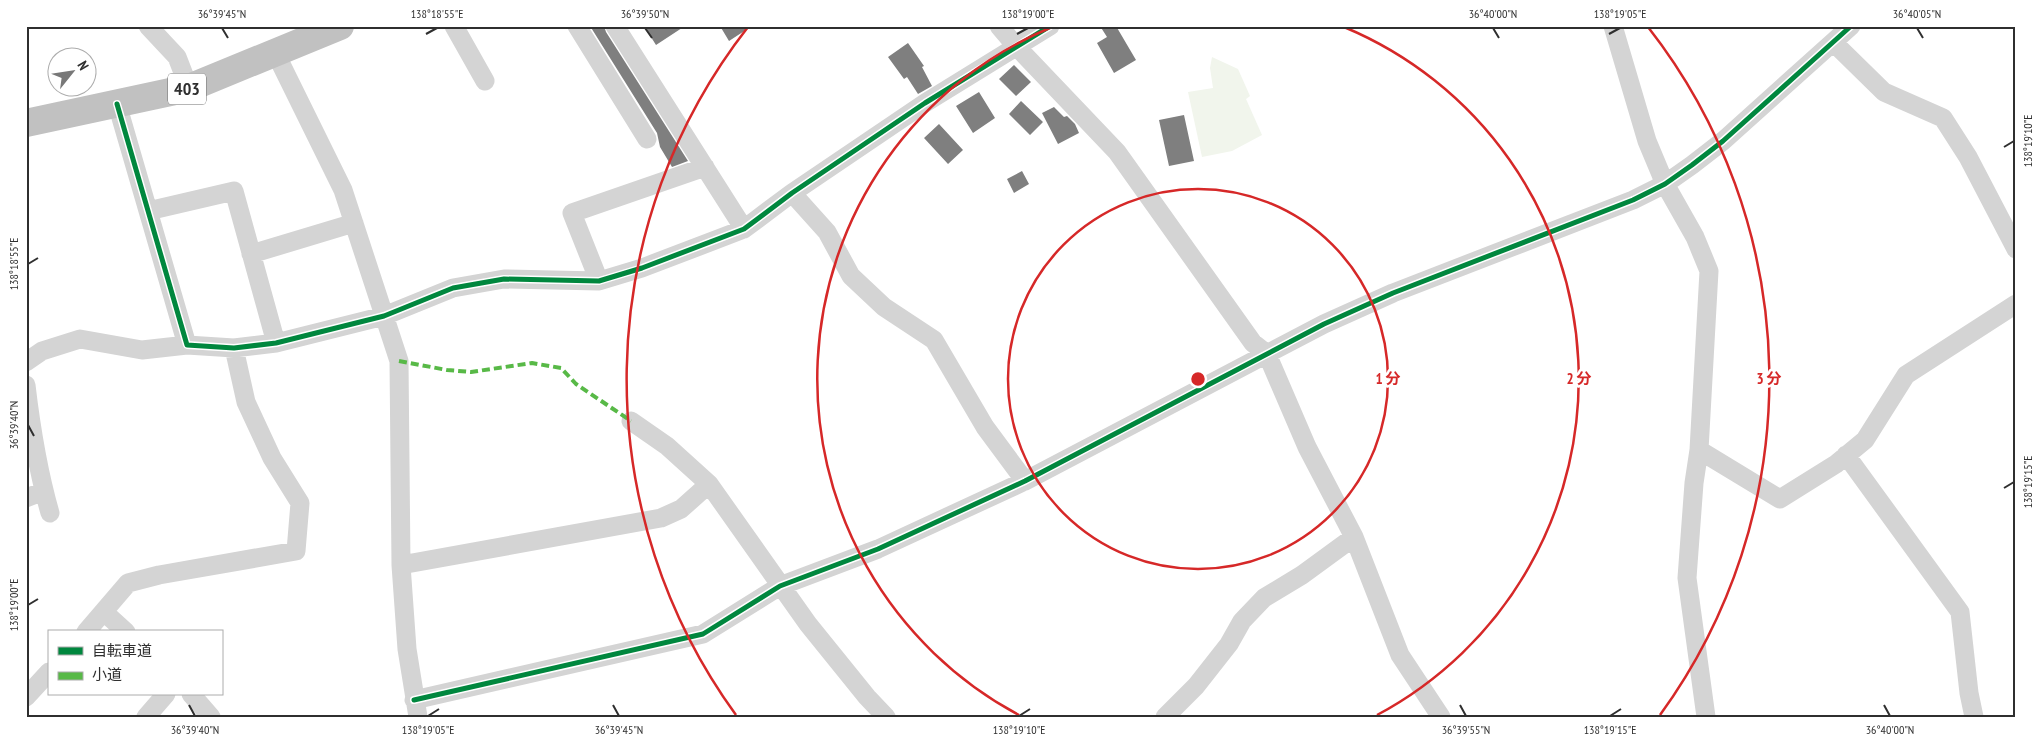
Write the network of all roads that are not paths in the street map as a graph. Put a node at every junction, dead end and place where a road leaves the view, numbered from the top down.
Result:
1 (148, 26) edge
2 (340, 26) edge
3 (454, 26) edge
4 (577, 26) edge
5 (615, 26) edge
6 (999, 26) edge
7 (1050, 26) edge
8 (1613, 26) edge
9 (1851, 26) edge
10 (1834, 43) junction
11 (1016, 46) junction
12 (275, 52) junction
13 (486, 81) dead end
14 (189, 88) junction
15 (117, 104) junction
16 (26, 123) edge
17 (647, 139) dead end
18 (705, 167) junction
19 (1665, 184) junction
20 (792, 193) junction
21 (148, 211) junction
22 (354, 223) junction
23 (744, 229) junction
24 (2016, 249) edge
25 (251, 254) junction
26 (599, 281) junction
27 (2016, 304) edge
28 (384, 316) junction
29 (276, 343) junction
30 (187, 345) junction
31 (234, 348) junction
32 (1266, 354) junction
33 (26, 362) edge
34 (26, 385) edge
35 (630, 421) dead end
36 (1699, 450) junction
37 (1846, 455) junction
38 (1025, 481) junction
39 (709, 484) junction
40 (44, 491) junction
41 (26, 498) edge
42 (50, 513) dead end
43 (1354, 537) junction
44 (401, 565) junction
45 (780, 586) junction
46 (104, 612) junction
47 (88, 630) edge
48 (124, 630) edge
49 (48, 673) edge
50 (164, 696) edge
51 (193, 696) edge
52 (26, 697) edge
53 (416, 708) edge
54 (146, 717) edge
55 (211, 717) edge
56 (886, 717) edge
57 (1165, 717) edge
58 (1441, 717) edge
59 (1706, 717) edge
60 (1974, 717) edge

1 - 14 street
2 - 12 highway, 403
3 - 13 street
4 - 17 street
5 - 18 street
6 - 11 street
7 - 11 street
8 - 19 street
9 - 10 street
10 - 19 street
10 - 24 street
11 - 20 street
11 - 32 street
12 - 14 highway, 403
12 - 22 street
14 - 15 highway, 403
15 - 16 highway, 403
15 - 21 street
18 - 23 street
18 - 26 street
19 - 32 street
19 - 36 street
20 - 23 street
20 - 38 street
21 - 25 street
21 - 30 street
22 - 25 street
22 - 28 street
23 - 26 street
25 - 29 street
26 - 28 street
27 - 37 street
28 - 29 street
28 - 44 street
29 - 31 street
30 - 31 street
30 - 33 street
31 - 46 street
32 - 38 street
32 - 43 street
34 - 40 street
35 - 39 street
36 - 37 street
36 - 59 street
37 - 60 street
38 - 45 street
39 - 44 street
39 - 45 street
40 - 41 street
40 - 42 street
43 - 57 street
43 - 58 street
44 - 53 street
45 - 53 street
45 - 56 street
46 - 47 street
46 - 48 street
49 - 52 street
50 - 54 street
51 - 55 street

